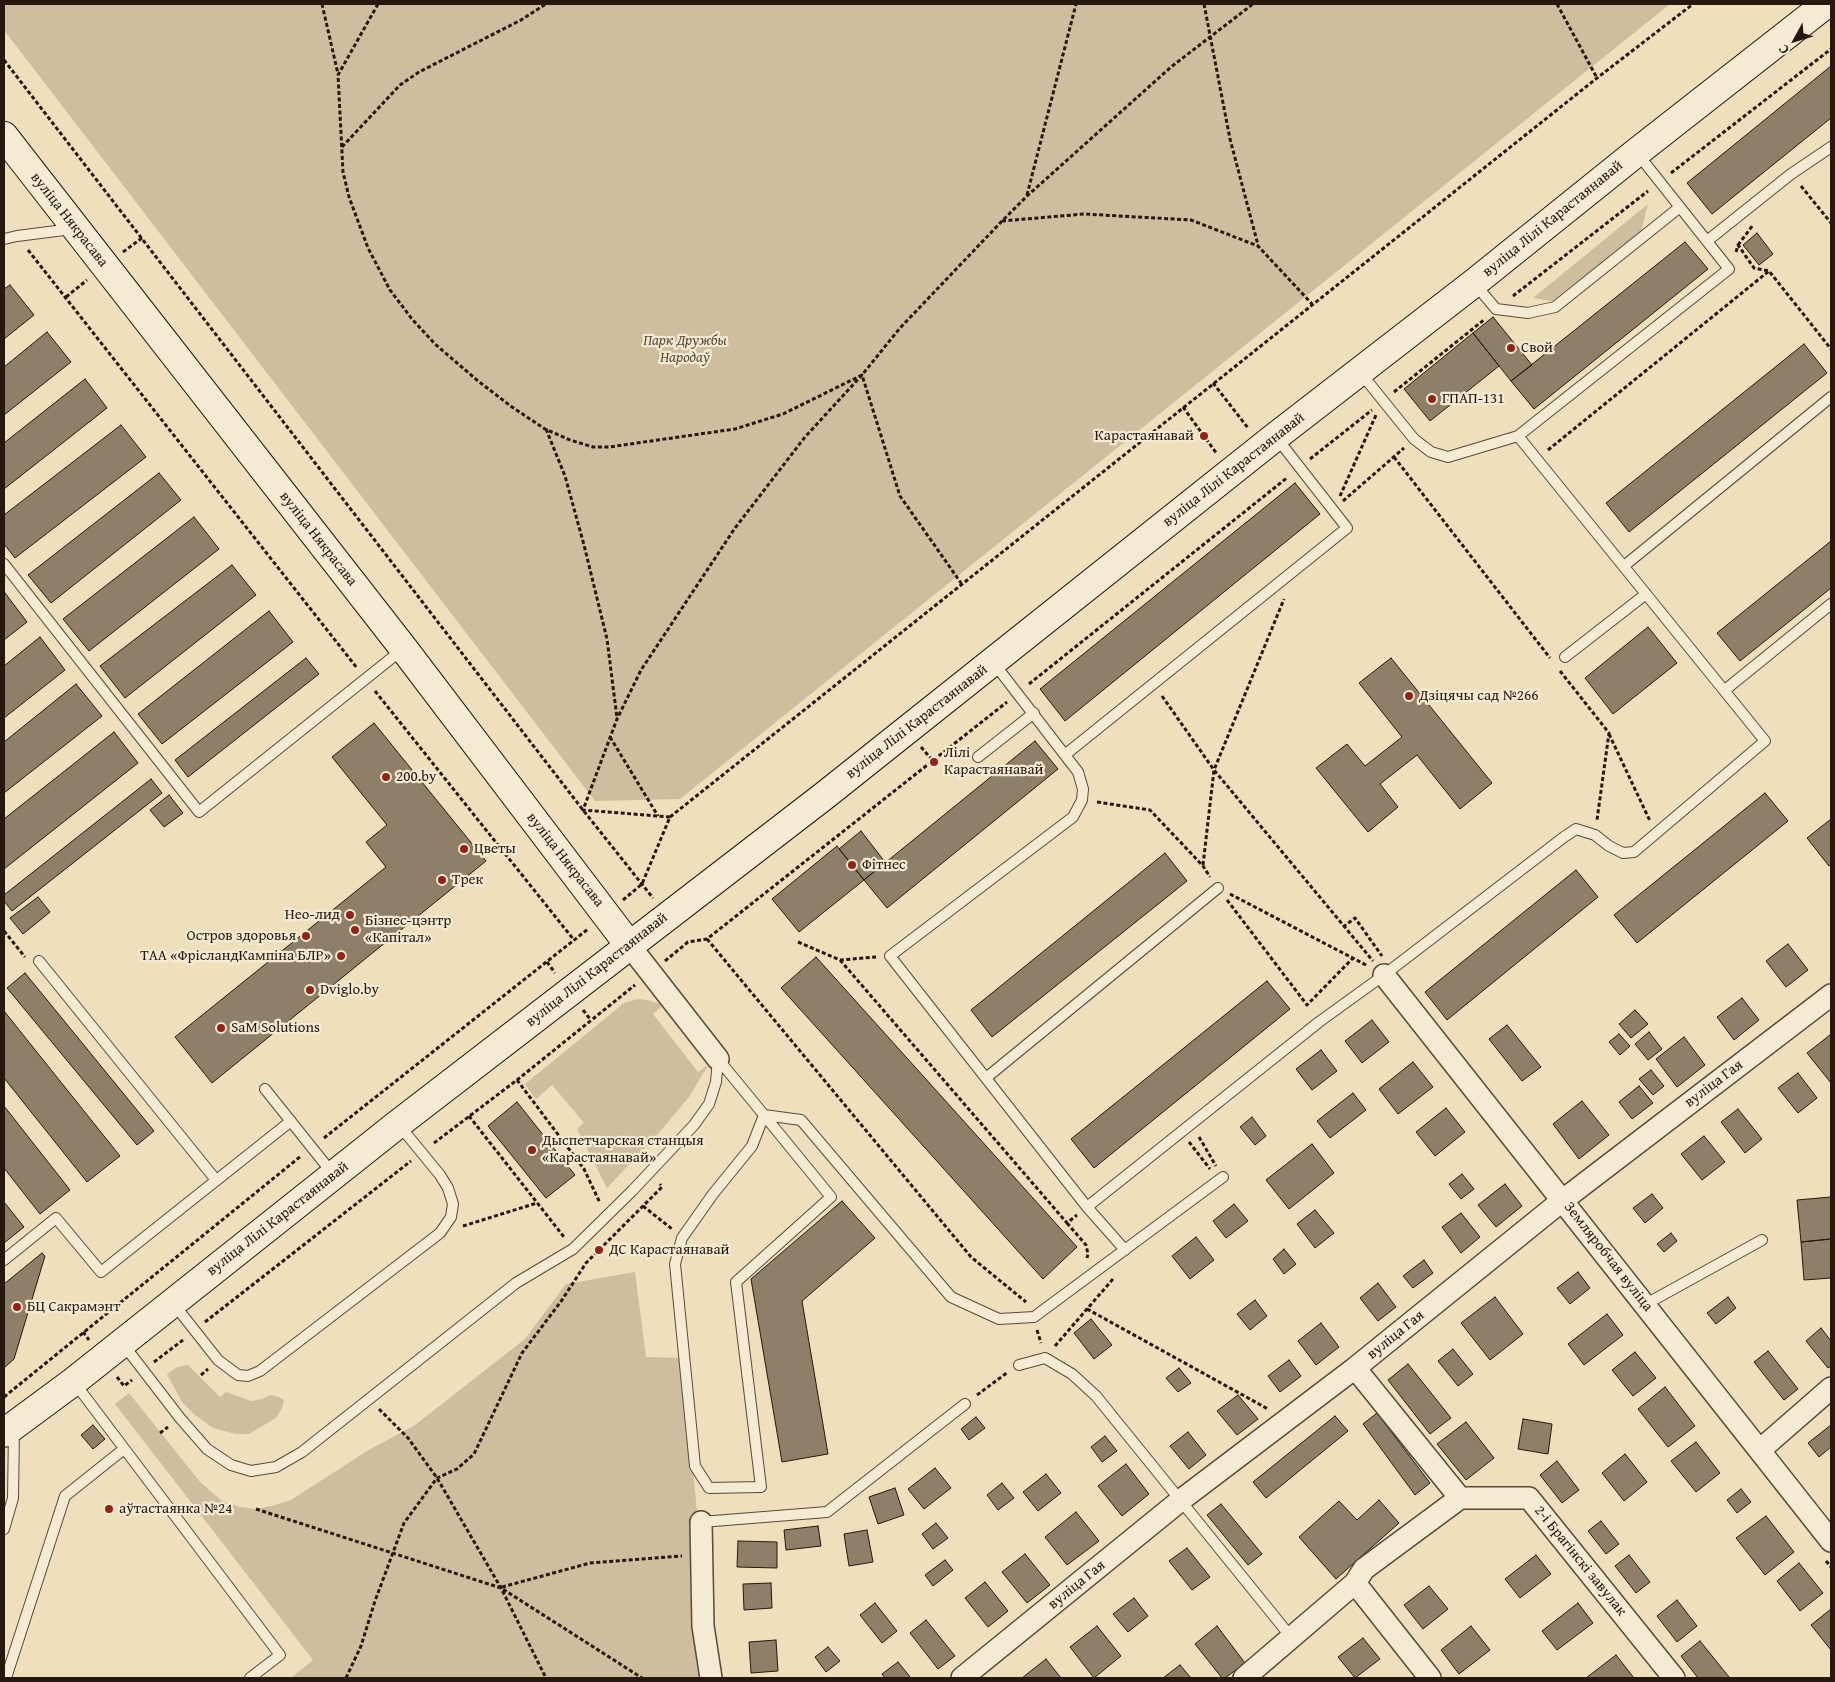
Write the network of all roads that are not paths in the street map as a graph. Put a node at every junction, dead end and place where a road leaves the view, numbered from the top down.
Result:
1 (1826, 4) edge
2 (4, 136) edge
3 (1831, 147) edge
4 (1637, 152) junction
5 (1680, 207) junction
6 (75, 229) junction
7 (4, 239) edge
8 (1707, 242) junction
9 (1474, 283) junction
10 (1360, 372) junction
11 (1831, 397) edge
12 (1518, 436) junction
13 (1269, 442) junction
14 (4, 564) edge
15 (1624, 566) junction
16 (1646, 594) junction
17 (1831, 604) edge
18 (404, 649) junction
19 (1565, 657) dead end
20 (993, 662) junction
21 (1725, 690) junction
22 (1034, 713) junction
23 (1066, 754) junction
24 (978, 757) dead end
25 (1218, 888) road end
26 (629, 945) junction
27 (39, 960) dead end
28 (1388, 972) junction
29 (1831, 995) edge
30 (718, 1059) junction
31 (986, 1078) junction
32 (265, 1089) dead end
33 (764, 1115) junction
34 (291, 1121) junction
35 (398, 1124) junction
36 (334, 1175) junction
37 (1221, 1179) road end
38 (216, 1180) junction
39 (1563, 1200) junction
40 (1087, 1207) junction
41 (1762, 1240) dead end
42 (1124, 1250) junction
43 (4, 1260) edge
44 (173, 1302) junction
45 (1646, 1304) junction
46 (122, 1343) junction
47 (1019, 1365) road end
48 (1355, 1368) junction
49 (74, 1382) junction
50 (1831, 1388) edge
51 (965, 1404) road end
52 (9, 1430) edge
53 (124, 1449) junction
54 (1760, 1450) junction
55 (1460, 1498) junction
56 (1182, 1500) junction
57 (701, 1522) joint
58 (4, 1529) edge
59 (1831, 1540) edge
60 (1355, 1583) junction
61 (1291, 1637) junction
62 (711, 1677) edge
63 (6, 1678) edge
64 (250, 1678) edge
65 (962, 1678) edge
66 (1244, 1678) edge
67 (1430, 1678) edge
68 (1674, 1678) edge

1 - 4 main road, вуліца Лілі Карастаянавай
2 - 6 main road, вуліца Някрасава
3 - 8 lane
4 - 5 lane
4 - 9 main road, вуліца Лілі Карастаянавай
5 - 8 lane
5 - 9 lane
6 - 7 lane
6 - 18 main road, вуліца Някрасава
8 - 12 lane
9 - 10 main road, вуліца Лілі Карастаянавай
10 - 12 lane
10 - 13 main road, вуліца Лілі Карастаянавай
11 - 15 lane
12 - 15 lane
13 - 20 main road, вуліца Лілі Карастаянавай
13 - 23 lane
14 - 18 lane
15 - 16 lane
16 - 19 lane
16 - 21 lane
17 - 21 lane
18 - 26 main road, вуліца Някрасава
20 - 22 lane
20 - 26 main road, вуліца Лілі Карастаянавай
21 - 28 lane
22 - 23 lane
22 - 24 lane
23 - 31 lane
25 - 31 lane
26 - 30 street
26 - 35 main road, вуліца Лілі Карастаянавай
27 - 38 lane
28 - 39 street, Земляробчая вуліца
28 - 40 lane
29 - 39 street, вуліца Гая
30 - 33 lane
30 - 46 lane
31 - 40 lane
32 - 34 lane
33 - 33 lane
33 - 42 lane
34 - 36 lane
34 - 38 lane
35 - 36 main road, вуліца Лілі Карастаянавай
35 - 44 lane
36 - 44 main road, вуліца Лілі Карастаянавай
37 - 42 lane
38 - 43 lane
39 - 45 street, Земляробчая вуліца
39 - 48 street, вуліца Гая
40 - 42 lane
41 - 45 lane
44 - 46 main road, вуліца Лілі Карастаянавай
45 - 54 street, Земляробчая вуліца
46 - 49 main road, вуліца Лілі Карастаянавай
47 - 56 lane
48 - 55 street
48 - 56 street, вуліца Гая
49 - 52 main road, вуліца Лілі Карастаянавай
49 - 53 lane
50 - 54 street
51 - 57 lane
52 - 58 lane
53 - 63 lane
53 - 64 lane
54 - 59 street, Земляробчая вуліца
55 - 60 street
55 - 68 street, 2-і Брагінскі завулак
56 - 61 lane
56 - 65 street, вуліца Гая
57 - 62 street
60 - 61 street
60 - 67 street
61 - 66 street

